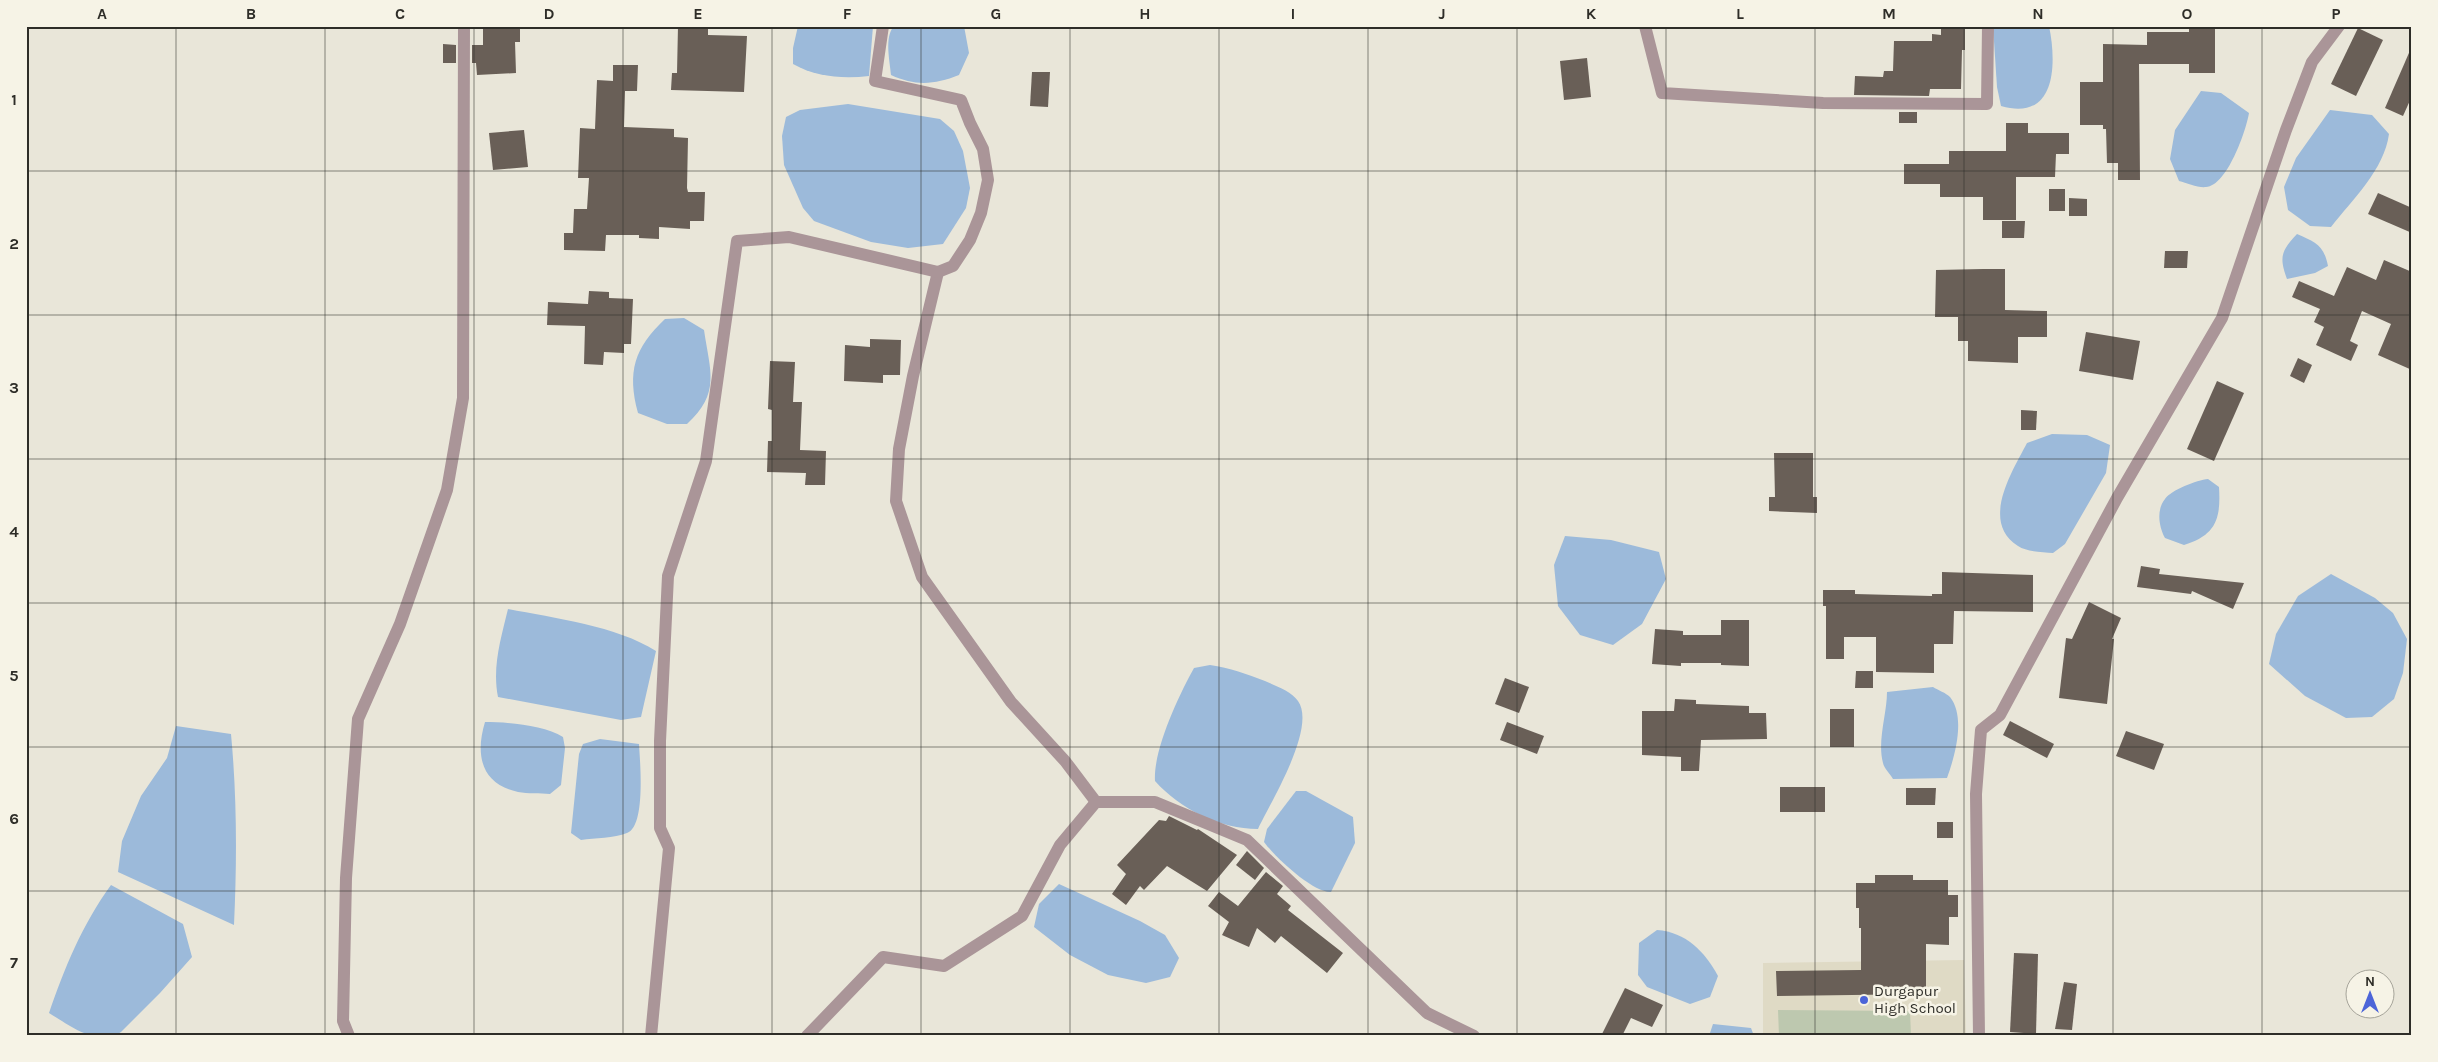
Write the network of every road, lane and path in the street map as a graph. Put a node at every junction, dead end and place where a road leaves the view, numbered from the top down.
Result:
1 (464, 26) edge
2 (884, 26) edge
3 (1644, 26) edge
4 (1988, 26) edge
5 (2339, 26) edge
6 (938, 272) junction
7 (1096, 802) junction
8 (349, 1036) edge
9 (651, 1036) edge
10 (807, 1036) edge
11 (1474, 1036) edge
12 (1979, 1036) edge

1 - 8 street
2 - 6 street
3 - 4 street
5 - 12 street
6 - 7 street
6 - 9 street
7 - 10 street
7 - 11 street

